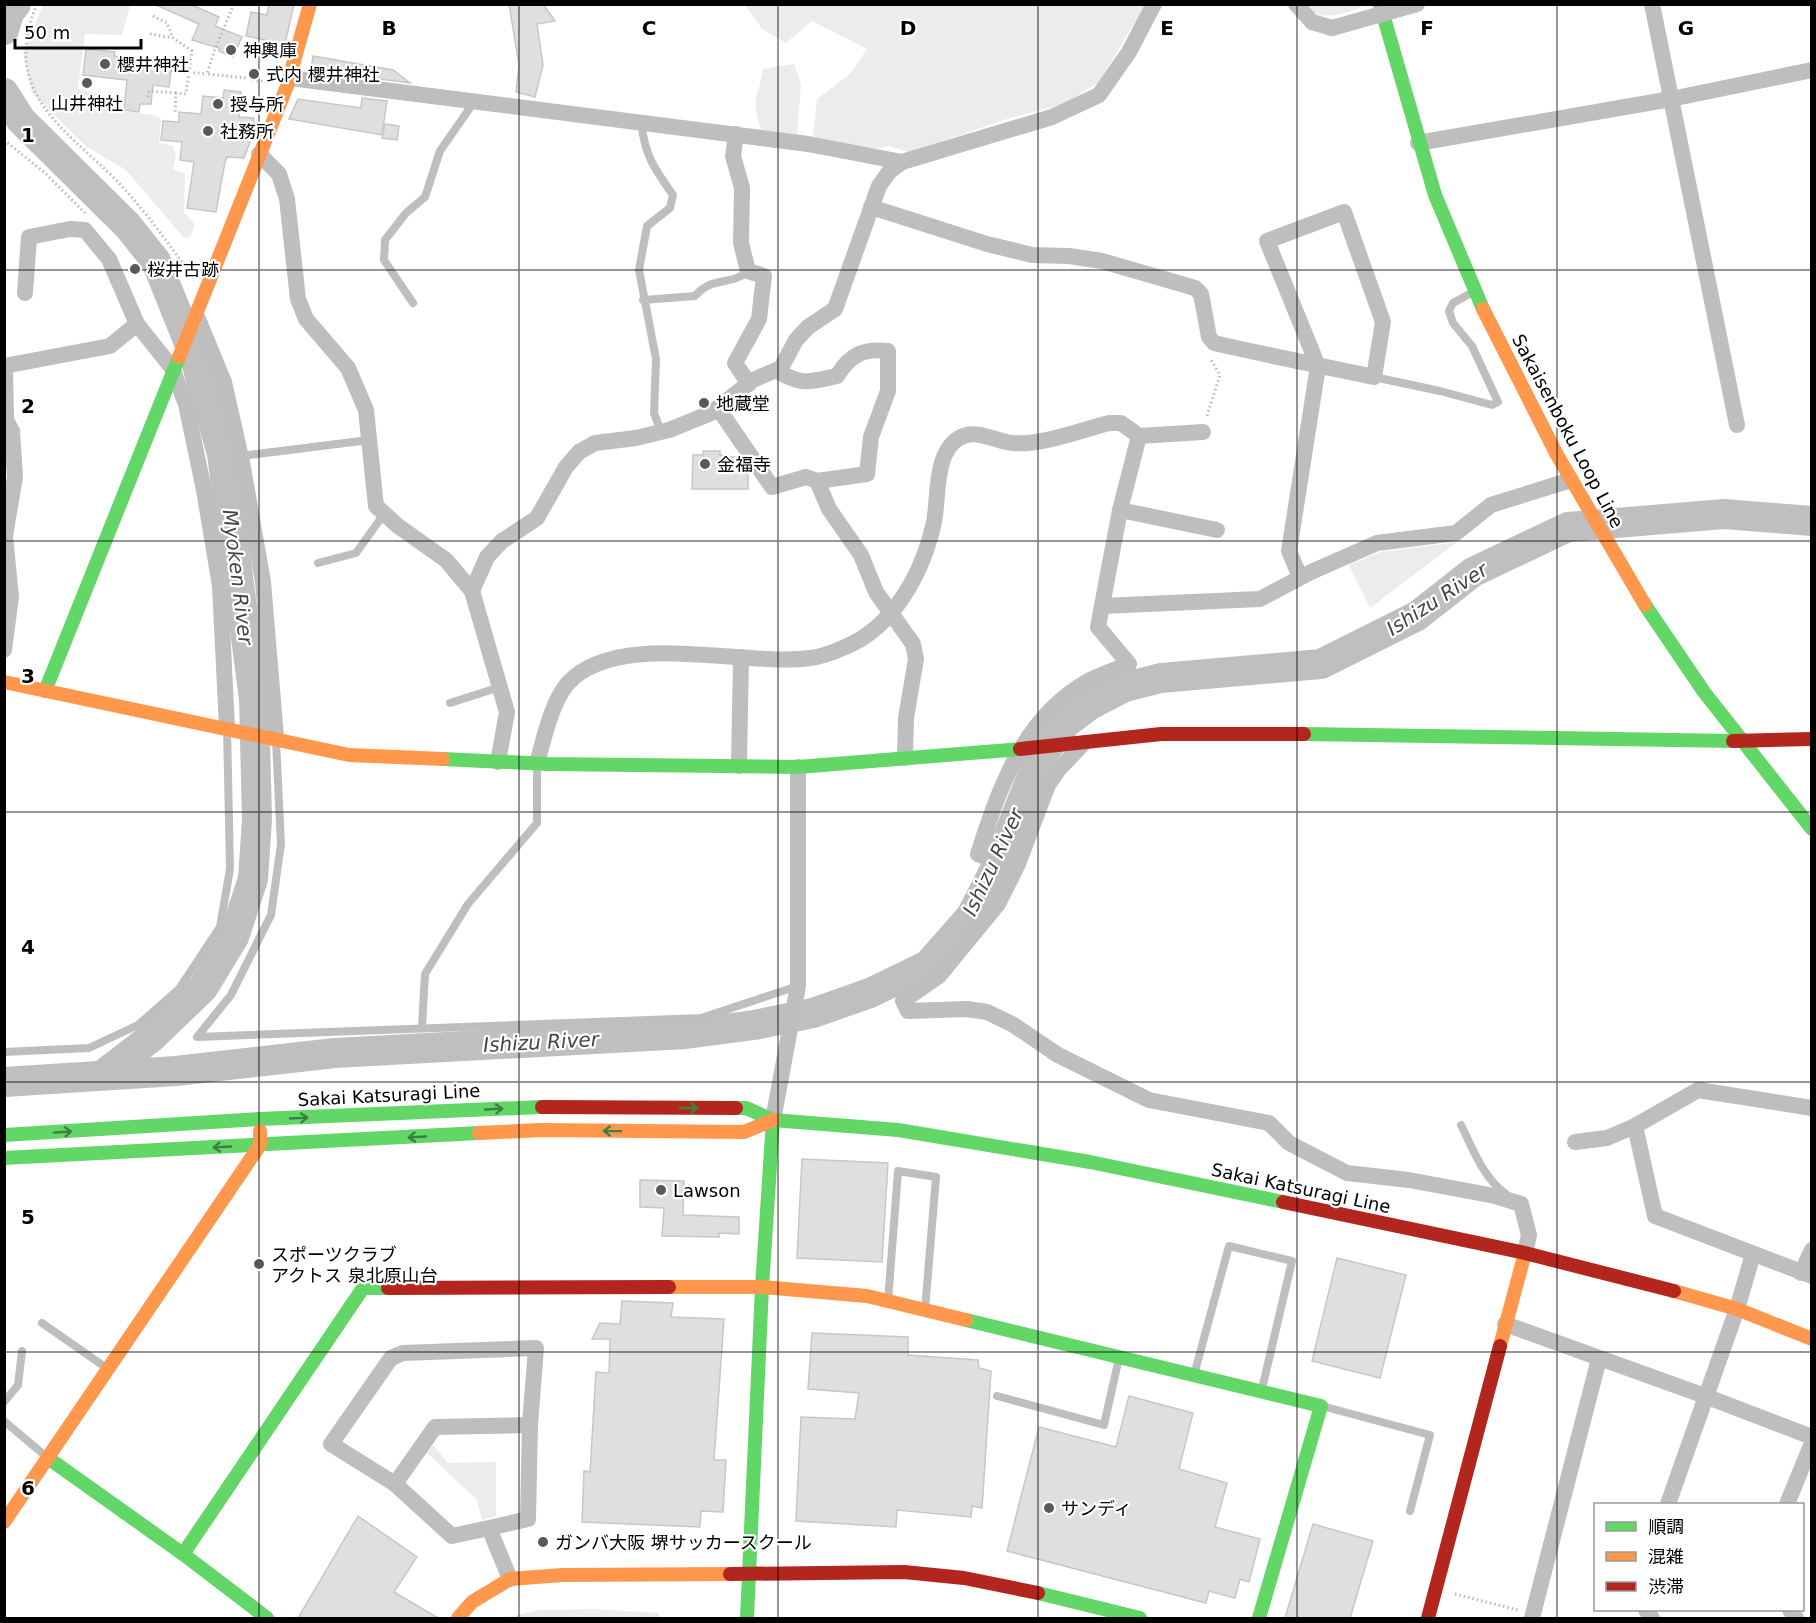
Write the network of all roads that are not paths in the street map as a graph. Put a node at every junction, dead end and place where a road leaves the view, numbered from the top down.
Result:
1 (310, 4) edge
2 (1154, 4) edge
3 (1296, 4) edge
4 (1380, 4) edge
5 (1417, 4) edge
6 (1652, 4) edge
7 (1812, 70) edge
8 (284, 81) junction
9 (1671, 99) junction
10 (475, 101) junction
11 (641, 122) junction
12 (736, 134) junction
13 (1418, 143) junction
14 (260, 154) junction
15 (902, 162) junction
16 (871, 207) junction
17 (748, 271) junction
18 (1477, 291) junction
19 (25, 293) dead end
20 (643, 300) junction
21 (413, 303) dead end
22 (195, 317) junction
23 (137, 324) junction
24 (5, 366) edge
25 (174, 366) junction
26 (1318, 366) junction
27 (776, 370) junction
28 (1374, 377) junction
29 (749, 384) junction
30 (718, 408) junction
31 (1737, 425) dead end
32 (662, 432) junction
33 (1203, 432) road end
34 (1139, 436) junction
35 (369, 440) junction
36 (241, 456) junction
37 (1571, 480) junction
38 (817, 481) junction
39 (1120, 510) junction
40 (384, 514) junction
41 (1216, 530) dead end
42 (318, 563) dead end
43 (1300, 578) junction
44 (472, 591) junction
45 (1102, 606) junction
46 (892, 614) junction
47 (4, 650) edge
48 (741, 657) junction
49 (4, 682) edge
50 (500, 687) junction
51 (45, 691) junction
52 (450, 703) dead end
53 (229, 727) junction
54 (273, 736) junction
55 (1812, 739) edge
56 (1742, 741) junction
57 (1082, 743) junction
58 (1021, 749) junction
59 (905, 758) junction
60 (498, 762) junction
61 (537, 763) junction
62 (739, 766) junction
63 (798, 767) junction
64 (1812, 829) edge
65 (1015, 869) junction
66 (797, 992) junction
67 (422, 1027) junction
68 (4, 1052) edge
69 (1812, 1108) edge
70 (260, 1119) junction
71 (773, 1120) junction
72 (1461, 1125) dead end
73 (1635, 1126) junction
74 (4, 1136) edge
75 (1575, 1142) dead end
76 (260, 1145) junction
77 (4, 1158) edge
78 (1521, 1204) junction
79 (1812, 1250) edge
80 (1525, 1252) junction
81 (1753, 1254) junction
82 (1806, 1274) edge
83 (762, 1287) junction
84 (888, 1302) junction
85 (1737, 1309) junction
86 (925, 1310) junction
87 (42, 1323) dead end
88 (1505, 1324) junction
89 (1812, 1339) edge
90 (22, 1351) dead end
91 (1119, 1357) junction
92 (1599, 1359) junction
93 (108, 1370) junction
94 (1194, 1375) junction
95 (1261, 1391) junction
96 (998, 1396) dead end
97 (1705, 1396) junction
98 (4, 1402) edge
99 (1321, 1406) junction
100 (4, 1421) edge
101 (530, 1425) junction
102 (1812, 1437) edge
103 (1812, 1443) edge
104 (48, 1458) junction
105 (395, 1485) junction
106 (1668, 1503) edge
107 (1787, 1503) edge
108 (1410, 1511) dead end
109 (4, 1522) edge
110 (489, 1528) junction
111 (183, 1554) junction
112 (749, 1572) junction
113 (510, 1580) junction
114 (1532, 1616) edge
115 (267, 1618) edge
116 (458, 1618) edge
117 (747, 1618) edge
118 (1140, 1618) edge
119 (1259, 1618) edge
120 (1428, 1618) edge

1 - 8 street
2 - 15 street
3 - 5 street, bridge
4 - 13 street, Sakaisenboku Loop Line
6 - 9 street
7 - 9 street
8 - 10 street
8 - 14 street
9 - 13 street
9 - 31 street
10 - 11 street
10 - 21 lane
11 - 12 street
11 - 20 lane
12 - 15 street
12 - 17 street
13 - 18 street, Sakaisenboku Loop Line
14 - 22 street
14 - 35 street
15 - 16 street
16 - 26 street
16 - 27 street
17 - 20 lane
17 - 29 street
18 - 28 lane
18 - 37 street, Sakaisenboku Loop Line
19 - 23 street
20 - 32 lane
22 - 25 street
22 - 36 street
23 - 24 street
23 - 25 street
24 - 47 street
25 - 51 street
25 - 53 street
26 - 28 street
26 - 28 street
26 - 43 street
27 - 29 street
27 - 38 street
29 - 30 street
30 - 32 street
30 - 38 street
32 - 44 street
33 - 34 street
34 - 39 street
34 - 46 street
35 - 36 lane
35 - 40 street
36 - 54 street
37 - 43 street
37 - 56 street, Sakaisenboku Loop Line
38 - 46 street
39 - 41 street
39 - 45 street
40 - 42 lane
40 - 44 street
43 - 45 street
44 - 50 street
45 - 58 street
46 - 48 street
46 - 59 street
48 - 61 street
48 - 62 street
49 - 51 street
50 - 52 lane
50 - 60 street
51 - 53 street
53 - 54 street
53 - 68 lane
54 - 60 street
54 - 67 lane
55 - 56 street
56 - 57 street
56 - 64 street, Sakaisenboku Loop Line
57 - 58 street
57 - 65 street
58 - 59 street
58 - 65 street
59 - 63 street
60 - 61 street
61 - 62 street
61 - 67 lane
62 - 63 street
63 - 66 street
65 - 78 street
66 - 67 lane
66 - 71 street
69 - 73 street
70 -> 71 street, Sakai Katsuragi Line
74 -> 70 street, Sakai Katsuragi Line
70 - 76 street
71 -> 76 street, Sakai Katsuragi Line
71 - 80 street, Sakai Katsuragi Line
71 - 83 street
72 - 78 lane
73 - 75 street
73 - 81 street
76 -> 77 street, Sakai Katsuragi Line
76 - 93 street
78 - 80 street
79 - 82 street
80 - 85 street, Sakai Katsuragi Line
80 - 88 street
81 - 82 street
81 - 85 street
83 - 84 street
83 - 111 street
83 - 112 street
84 - 86 street
84 - 86 lane
85 - 89 street, Sakai Katsuragi Line
85 - 97 street
86 - 91 street
87 - 93 lane
88 - 92 street
88 - 120 street
90 - 98 lane
91 - 94 street
91 - 96 lane
92 - 97 street
92 - 114 street
93 - 104 street
94 - 95 street
94 - 95 lane
95 - 99 street
97 - 102 street
97 - 106 street
99 - 108 lane
99 - 119 street
100 - 104 lane
101 - 105 street
101 - 105 street
101 - 110 street
103 - 107 street
104 - 109 street
104 - 111 street
105 - 110 street
110 - 113 street
111 - 115 street
112 - 113 street
112 - 117 street
112 - 118 street
113 - 116 street

